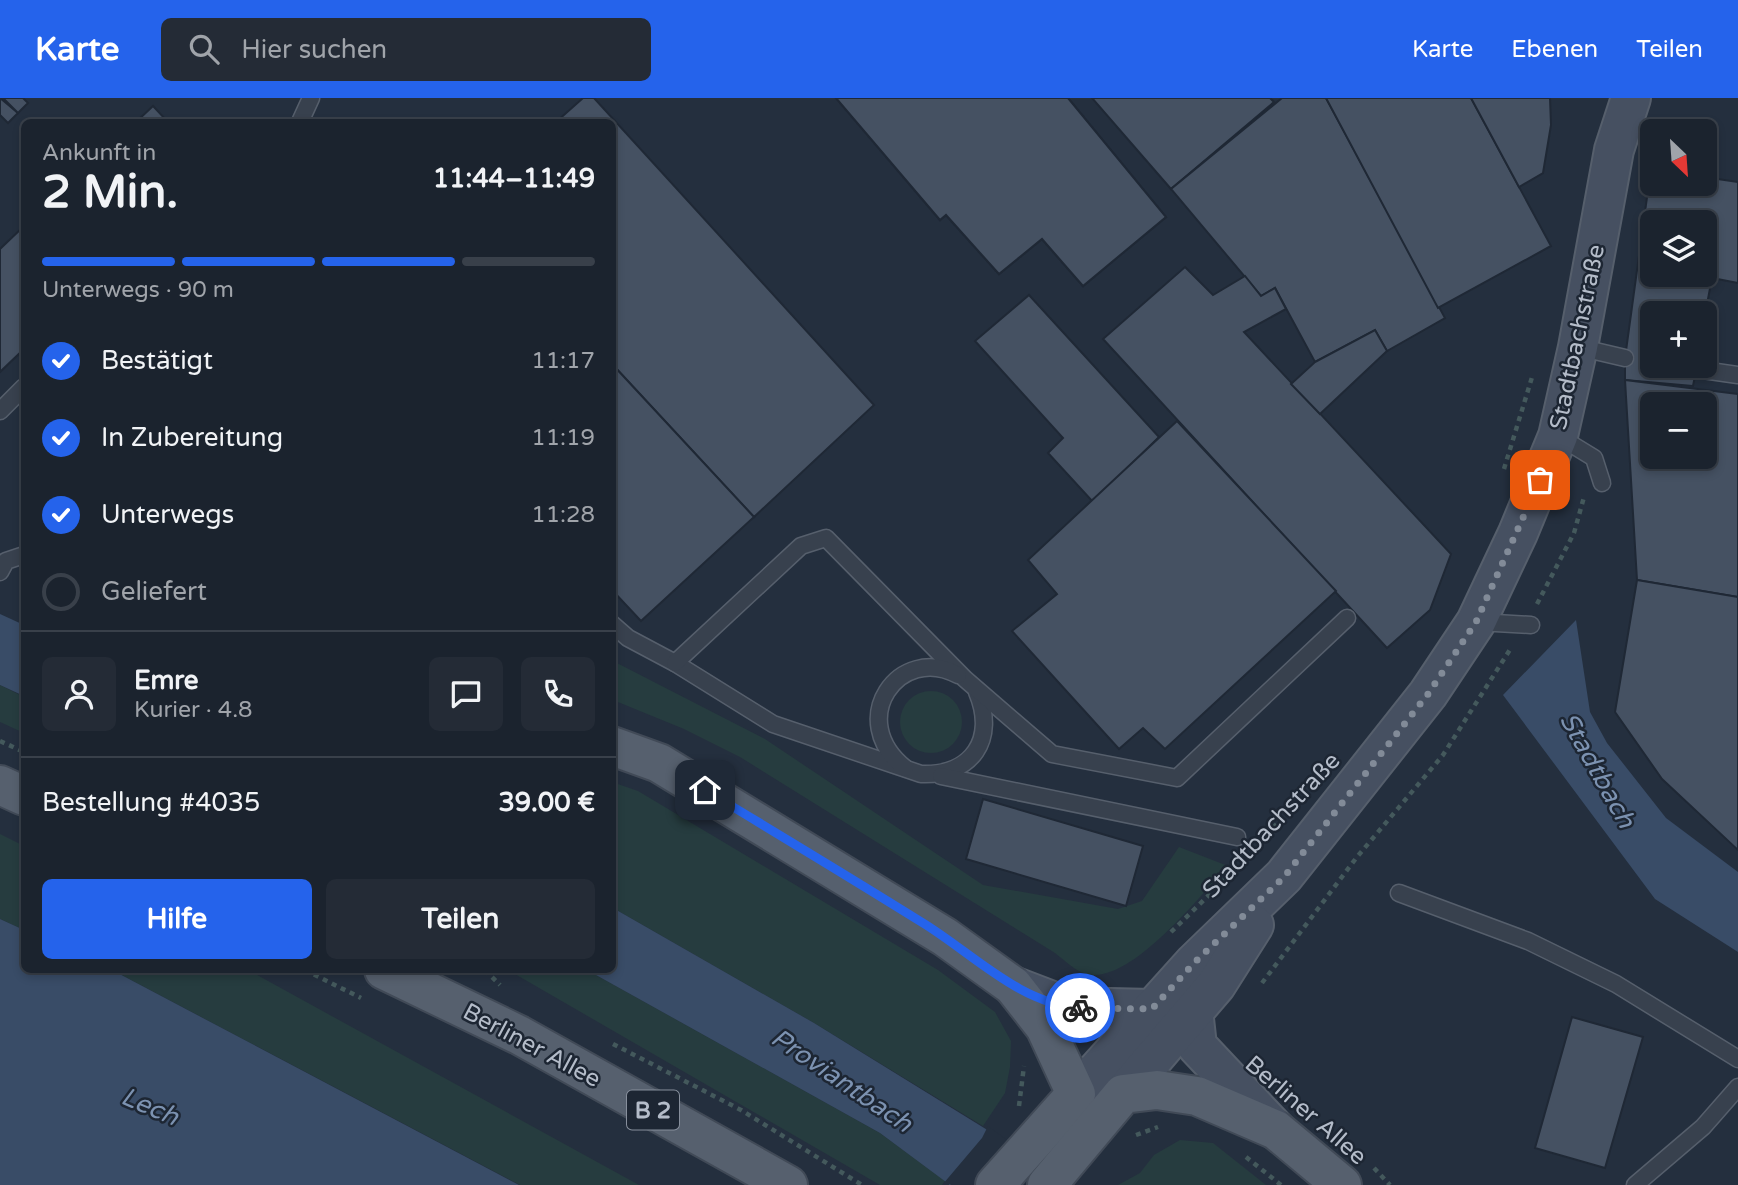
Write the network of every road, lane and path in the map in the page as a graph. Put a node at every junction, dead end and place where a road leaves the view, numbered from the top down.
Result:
1 (311, 98) edge
2 (1631, 98) edge
3 (301, 119) edge
4 (1578, 348) junction
5 (1625, 358) dead end
6 (1717, 372) edge
7 (1738, 375) edge
8 (21, 390) edge
9 (0, 411) edge
10 (1558, 436) junction
11 (1513, 444) dead end
12 (1501, 476) dead end
13 (1602, 483) dead end
14 (21, 556) edge
15 (2, 563) edge
16 (1347, 618) dead end
17 (1476, 622) junction
18 (1531, 625) dead end
19 (616, 628) edge
20 (676, 663) junction
21 (965, 679) junction
22 (0, 741) edge
23 (616, 747) edge
24 (21, 751) edge
25 (905, 768) junction
26 (938, 775) junction
27 (0, 785) edge
28 (21, 795) edge
29 (1290, 808) dead end
30 (1237, 837) dead end
31 (1255, 849) dead end
32 (1246, 859) dead end
33 (1284, 877) junction
34 (1399, 893) dead end
35 (1169, 935) dead end
36 (311, 973) edge
37 (488, 973) edge
38 (377, 986) edge
39 (1013, 986) junction
40 (503, 987) dead end
41 (1152, 1009) junction
42 (1194, 1010) junction
43 (610, 1042) dead end
44 (1738, 1059) edge
45 (1738, 1087) edge
46 (1076, 1094) junction
47 (1123, 1094) junction
48 (1276, 1130) junction
49 (1357, 1176) edge
50 (1052, 1179) edge
51 (788, 1185) edge
52 (862, 1185) edge
53 (995, 1185) edge
54 (1390, 1185) edge
55 (1635, 1185) edge

1 - 3 lane
2 - 4 main road, Stadtbachstraße
4 - 5 lane
4 - 10 main road, Stadtbachstraße
6 - 7 lane
8 - 9 lane
10 - 13 lane
10 - 17 main road, Stadtbachstraße
11 - 12 path, Stadtbachstraße
14 - 15 lane
16 - 21 lane
17 - 18 lane
17 - 33 main road, Stadtbachstraße
19 - 20 lane
20 - 21 lane
20 - 25 lane
21 - 25 lane
21 - 26 lane
22 - 24 path
23 - 39 main road
25 - 26 lane
26 - 30 lane
27 - 28 main road
29 - 31 path, Stadtbachstraße
32 - 35 path, Stadtbachstraße
33 - 41 main road, Stadtbachstraße
33 - 42 main road, Stadtbachstraße
34 - 44 lane
36 - 38 path
37 - 40 path
38 - 51 main road, Berliner Allee / B 2
39 - 41 main road
39 - 46 main road
41 - 46 main road, Stadtbachstraße
42 - 47 main road, Stadtbachstraße
42 - 48 main road
43 - 52 path
45 - 55 lane
46 - 53 main road
47 - 48 main road
47 - 50 main road
48 - 49 main road
49 - 54 path, Berliner Allee

